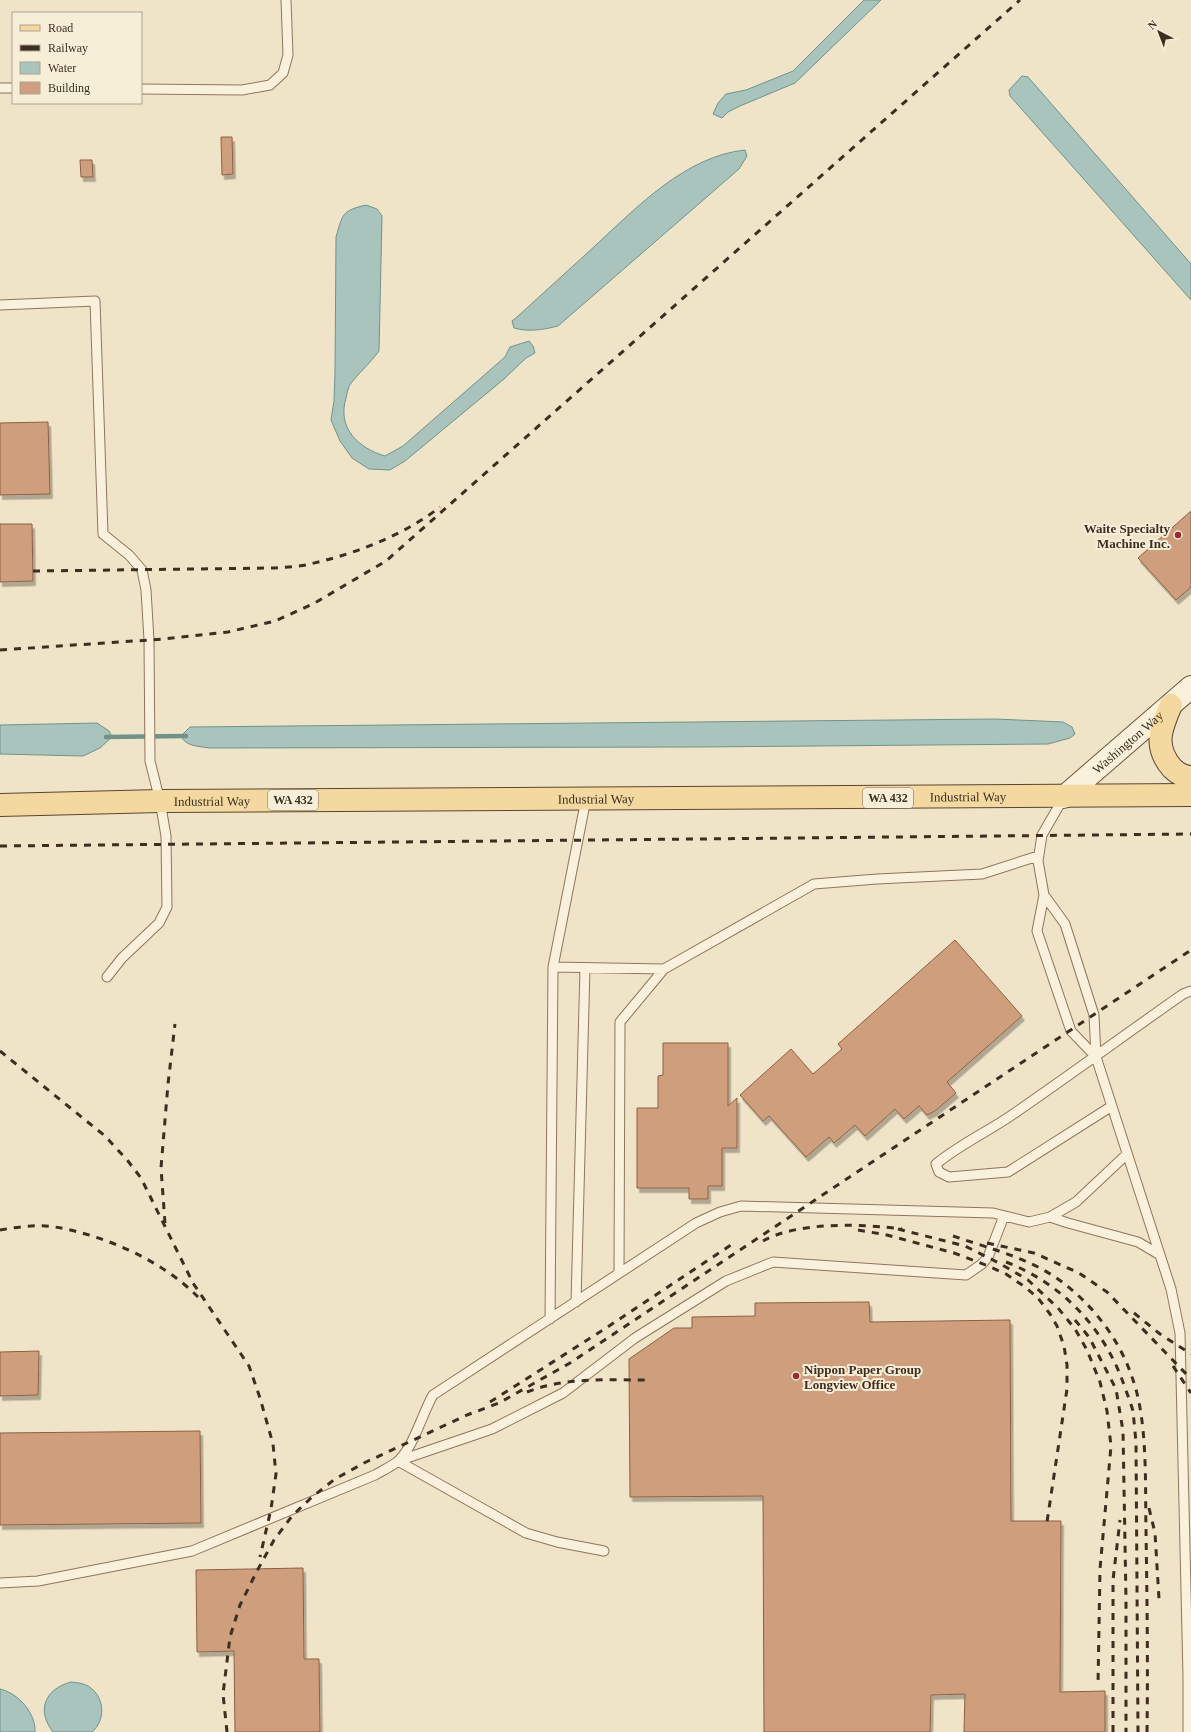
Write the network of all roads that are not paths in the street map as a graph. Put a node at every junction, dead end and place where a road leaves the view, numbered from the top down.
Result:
1 (286, 0) edge
2 (0, 88) edge
3 (12, 88) edge
4 (142, 89) edge
5 (0, 304) edge
6 (1191, 687) edge
7 (1171, 705) junction
8 (1191, 777) edge
9 (1191, 795) edge
10 (1064, 797) junction
11 (586, 799) junction
12 (160, 801) junction
13 (0, 805) edge
14 (1038, 856) junction
15 (1044, 894) junction
16 (552, 967) junction
17 (586, 968) junction
18 (664, 969) junction
19 (107, 977) dead end
20 (1191, 990) edge
21 (1096, 1057) junction
22 (1112, 1106) junction
23 (1127, 1154) junction
24 (1004, 1216) junction
25 (1050, 1217) junction
26 (1160, 1254) junction
27 (619, 1273) junction
28 (576, 1302) junction
29 (550, 1319) junction
30 (398, 1461) junction
31 (604, 1551) dead end
32 (0, 1583) edge
33 (1190, 1677) edge
34 (1188, 1732) edge

1 - 4 lane
2 - 3 lane
5 - 12 lane
6 - 7 main road, Washington Way
7 - 8 main road
7 - 10 main road, Washington Way
9 - 10 main road, Industrial Way / WA 432
10 - 11 main road, Industrial Way / WA 432
10 - 14 lane
11 - 12 main road, Industrial Way / WA 432
11 - 16 lane
12 - 13 main road, Industrial Way / WA 432
12 - 19 lane
14 - 15 lane
14 - 18 lane
15 - 21 lane
15 - 21 lane
16 - 17 lane
16 - 29 lane
17 - 18 lane
17 - 28 lane
18 - 27 lane
20 - 21 lane
21 - 22 lane
21 - 22 lane
22 - 23 lane
23 - 25 lane
23 - 26 lane
24 - 25 lane
24 - 27 lane
24 - 30 lane
25 - 26 lane
26 - 33 lane
27 - 28 lane
28 - 29 lane
29 - 30 lane
30 - 31 lane
30 - 32 lane
33 - 34 lane

